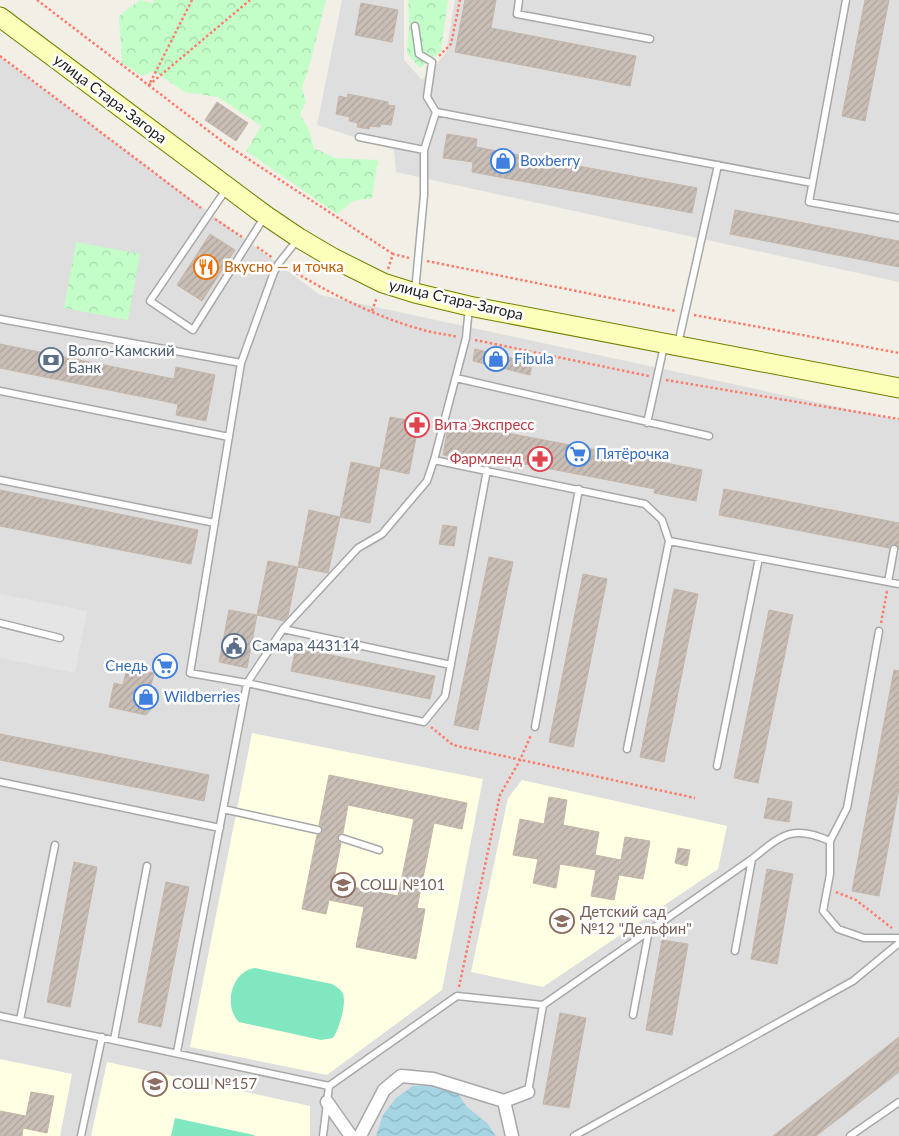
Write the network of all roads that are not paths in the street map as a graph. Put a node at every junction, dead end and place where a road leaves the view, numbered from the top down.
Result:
1 (519, 0) edge
2 (846, 0) edge
3 (0, 17) edge
4 (415, 26) dead end
5 (650, 39) dead end
6 (436, 112) junction
7 (359, 136) dead end
8 (424, 150) junction
9 (718, 165) junction
10 (812, 183) junction
11 (228, 187) junction
12 (265, 215) junction
13 (899, 218) edge
14 (299, 238) junction
15 (415, 293) junction
16 (469, 306) junction
17 (0, 319) edge
18 (671, 344) junction
19 (241, 363) junction
20 (456, 378) junction
21 (899, 388) edge
22 (0, 392) edge
23 (647, 423) junction
24 (709, 436) dead end
25 (229, 437) junction
26 (434, 460) junction
27 (487, 470) junction
28 (0, 480) edge
29 (579, 489) junction
30 (215, 523) junction
31 (669, 541) junction
32 (894, 549) dead end
33 (759, 558) junction
34 (888, 582) junction
35 (899, 584) edge
36 (0, 623) edge
37 (283, 629) junction
38 (880, 631) road end
39 (60, 638) dead end
40 (451, 665) junction
41 (248, 683) junction
42 (535, 727) road end
43 (627, 749) dead end
44 (717, 766) dead end
45 (0, 782) edge
46 (223, 809) junction
47 (220, 828) junction
48 (318, 830) dead end
49 (342, 838) dead end
50 (830, 841) junction
51 (54, 845) dead end
52 (379, 850) dead end
53 (752, 859) junction
54 (147, 866) dead end
55 (648, 930) junction
56 (899, 938) edge
57 (899, 943) edge
58 (735, 951) dead end
59 (543, 1004) junction
60 (632, 1015) dead end
61 (0, 1016) edge
62 (20, 1020) junction
63 (102, 1037) junction
64 (114, 1040) junction
65 (177, 1052) junction
66 (329, 1086) junction
67 (528, 1092) joint
68 (504, 1101) junction
69 (327, 1102) junction
70 (899, 1102) edge
71 (81, 1136) edge
72 (323, 1136) edge
73 (351, 1136) edge
74 (360, 1136) edge
75 (512, 1136) edge
76 (574, 1136) edge
77 (850, 1136) edge

1 - 5 lane
2 - 10 lane
3 - 11 main road, улица Стара-Загора
4 - 6 lane
6 - 8 lane
6 - 9 lane
7 - 8 lane
8 - 15 lane
9 - 10 lane
9 - 18 lane
10 - 13 lane
11 - 12 main road, улица Стара-Загора
11 - 12 lane
12 - 14 main road, улица Стара-Загора
14 - 15 main road, улица Стара-Загора
14 - 19 lane
15 - 16 main road, улица Стара-Загора
16 - 18 main road, улица Стара-Загора
16 - 20 lane
17 - 19 lane
18 - 21 main road, улица Стара-Загора
18 - 23 lane
19 - 25 lane
20 - 23 lane
20 - 26 lane
22 - 25 lane
23 - 24 lane
25 - 30 lane
26 - 27 lane
26 - 37 lane
27 - 29 lane
27 - 40 lane
28 - 30 lane
29 - 31 lane
29 - 42 lane
30 - 41 lane
31 - 33 lane
31 - 43 lane
32 - 34 lane
33 - 34 lane
33 - 44 lane
34 - 35 lane
36 - 39 lane
37 - 40 lane
37 - 41 lane
38 - 50 lane
40 - 41 lane
41 - 46 lane
45 - 47 lane
46 - 47 lane
46 - 48 lane
47 - 65 lane
49 - 52 lane
50 - 53 lane
50 - 56 lane
51 - 62 lane
53 - 55 lane
53 - 58 lane
54 - 64 lane
55 - 59 lane
55 - 60 lane
57 - 76 lane
59 - 66 lane
59 - 67 lane
61 - 62 lane
62 - 63 lane
63 - 64 lane
63 - 71 lane
64 - 65 lane
65 - 66 lane
66 - 69 lane
67 - 68 street
68 - 74 street
68 - 75 street
69 - 72 lane
69 - 73 street
70 - 77 lane

